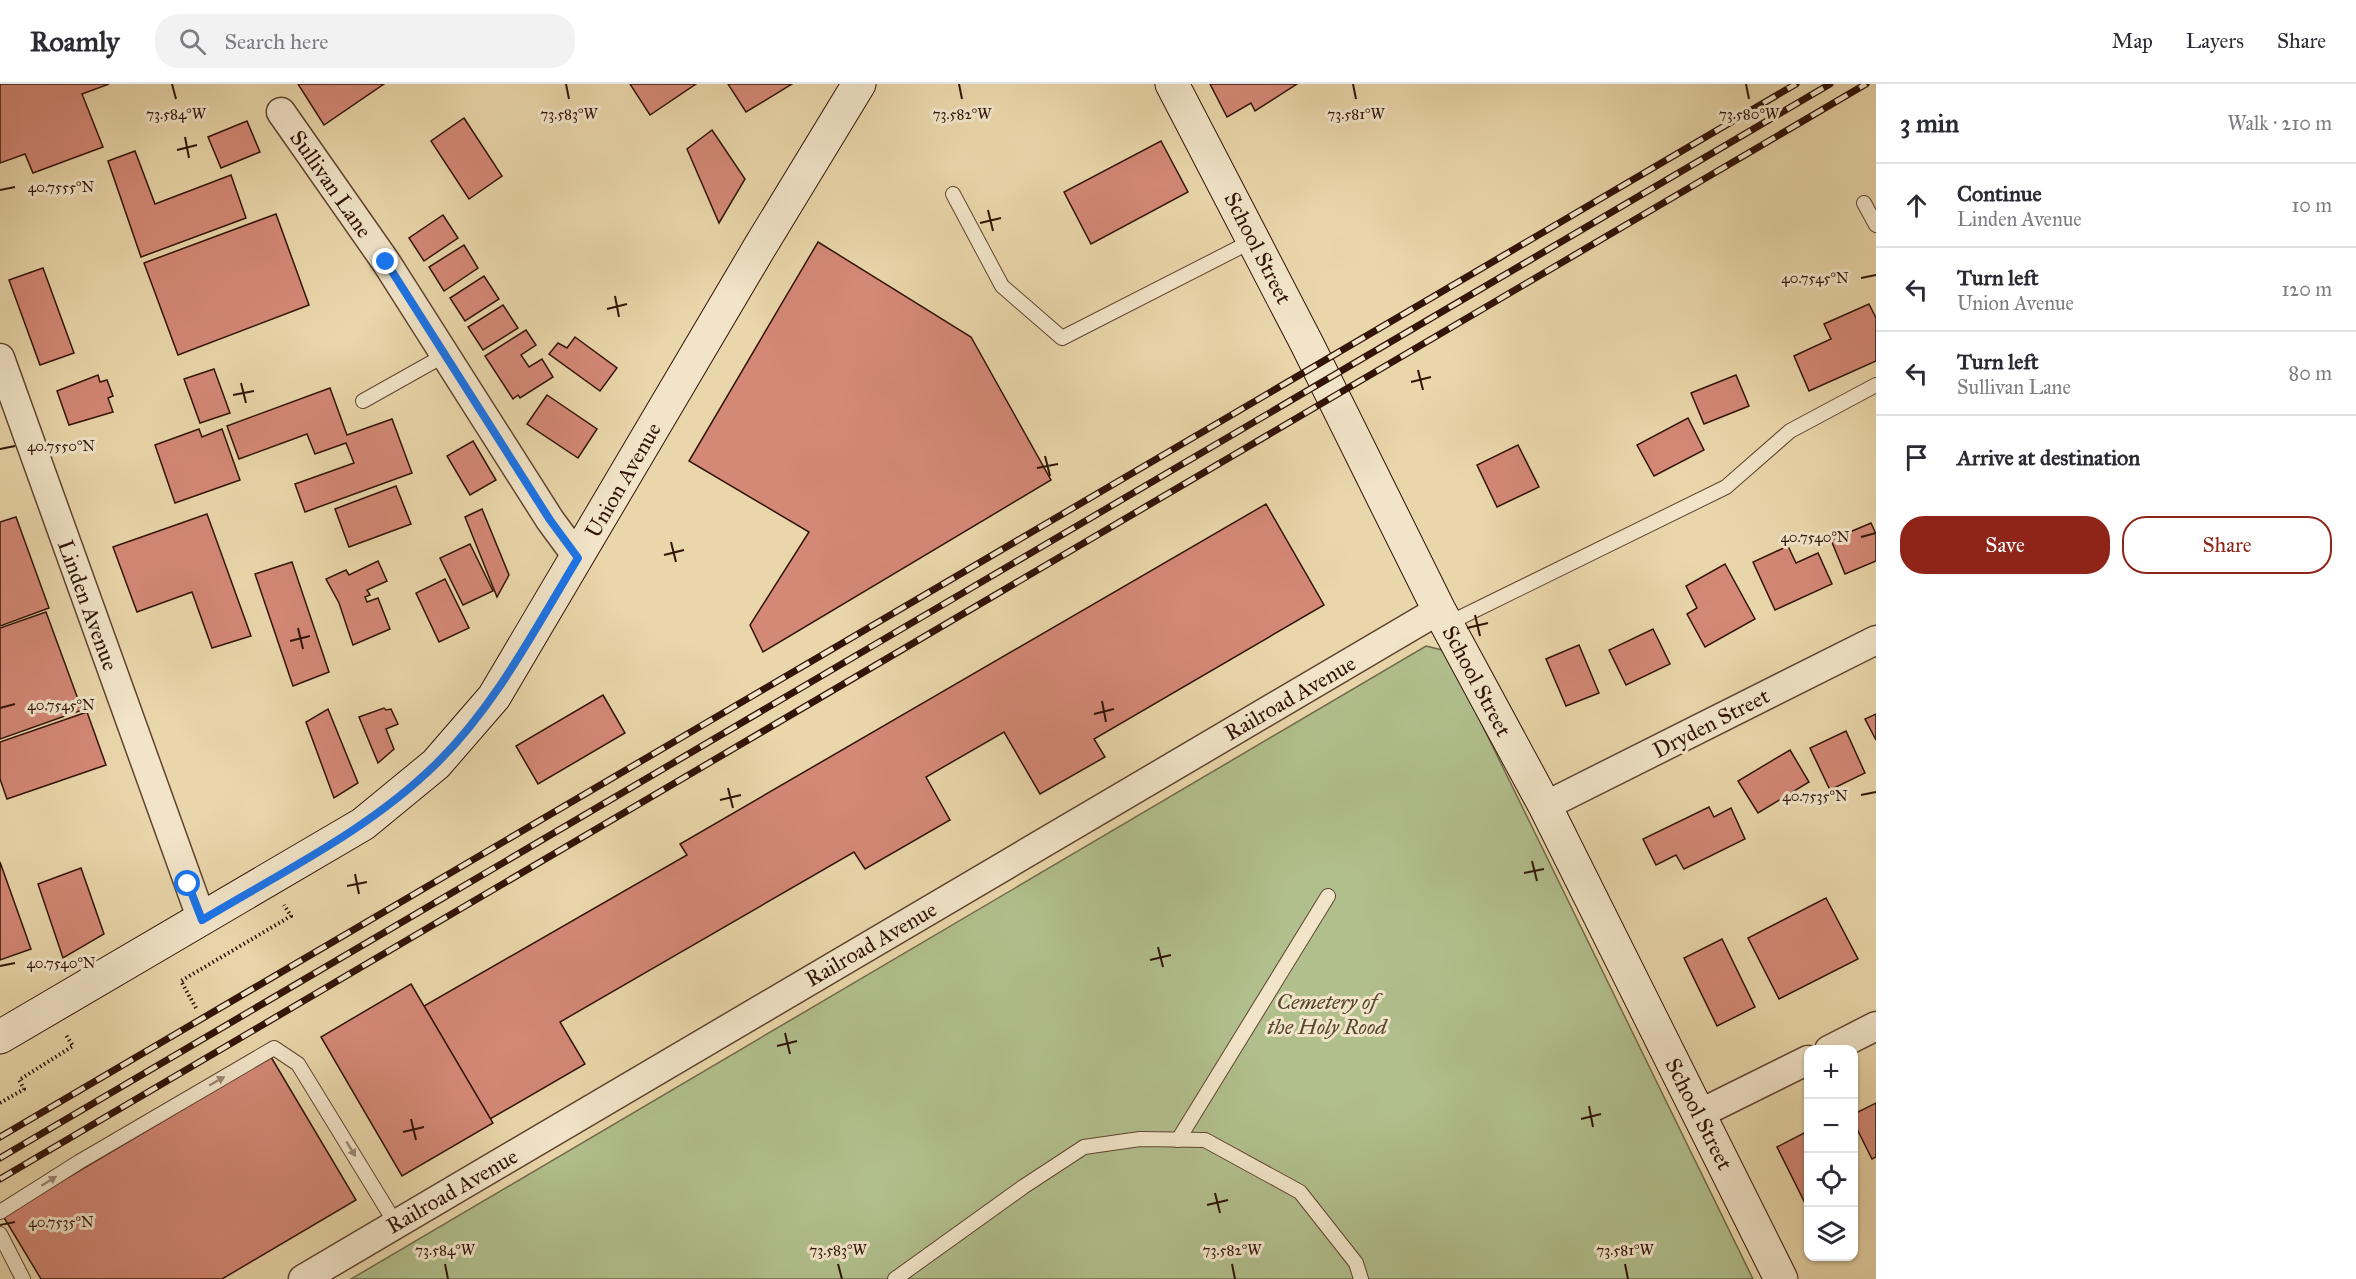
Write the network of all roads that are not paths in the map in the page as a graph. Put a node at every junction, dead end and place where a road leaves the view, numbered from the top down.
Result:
1 (859, 84) edge
2 (1172, 84) edge
3 (280, 112) dead end
4 (953, 194) dead end
5 (1864, 203) dead end
6 (1876, 225) edge
7 (1254, 240) junction
8 (445, 355) junction
9 (0, 358) edge
10 (1876, 385) edge
11 (363, 402) dead end
12 (578, 558) junction
13 (1443, 617) junction
14 (1876, 640) edge
15 (1545, 806) junction
16 (1328, 896) dead end
17 (202, 920) junction
18 (1876, 1026) edge
19 (0, 1037) edge
20 (1839, 1045) edge
21 (1804, 1062) edge
22 (1699, 1114) junction
23 (1178, 1140) junction
24 (0, 1212) edge
25 (396, 1224) junction
26 (0, 1234) edge
27 (23, 1279) edge
28 (303, 1279) edge
29 (895, 1279) edge
30 (1361, 1279) edge
31 (1781, 1279) edge

1 - 12 street, Union Avenue
2 - 7 street, School Street
3 - 8 street, Sullivan Lane
4 - 7 lane
5 - 6 lane
7 - 13 street, School Street
8 - 11 lane
8 - 12 street, Sullivan Lane
9 - 17 street, Linden Avenue
10 - 13 lane
12 - 17 street, Union Avenue
13 - 15 street, School Street
13 - 25 street, Railroad Avenue
14 - 15 street, Dryden Street
15 - 22 street, School Street
16 - 23 lane
17 - 19 street, Union Avenue
18 - 20 street
21 - 22 street
22 - 31 street, School Street
23 - 29 lane
23 - 30 lane
24 -> 25 lane
25 - 28 street, Railroad Avenue
26 - 27 lane

